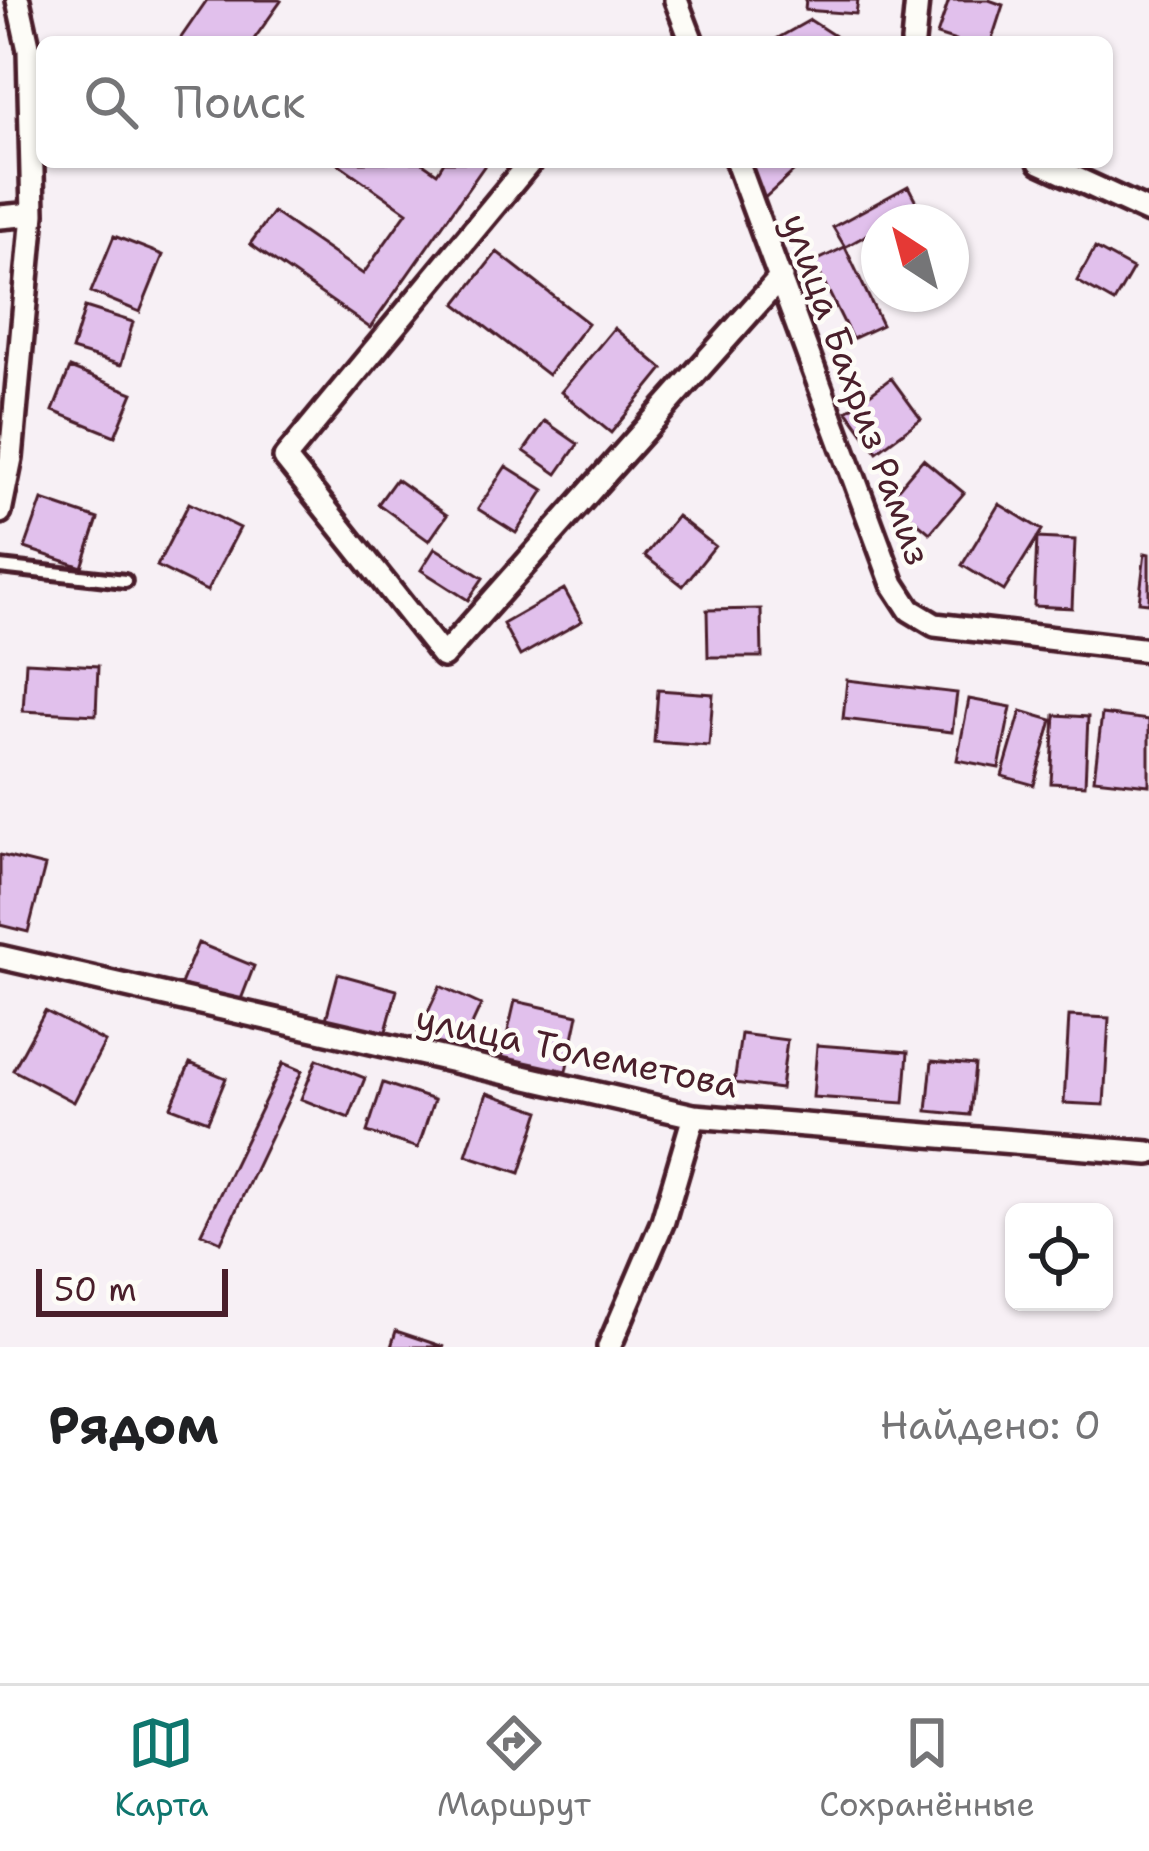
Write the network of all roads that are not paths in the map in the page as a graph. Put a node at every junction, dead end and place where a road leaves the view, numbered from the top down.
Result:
1 (18, 0) edge
2 (676, 0) edge
3 (917, 0) edge
4 (690, 36) edge
5 (914, 36) edge
6 (525, 168) edge
7 (739, 168) edge
8 (1053, 168) edge
9 (1149, 212) edge
10 (33, 214) junction
11 (0, 218) edge
12 (781, 277) junction
13 (0, 512) edge
14 (0, 567) edge
15 (125, 580) dead end
16 (1149, 650) edge
17 (0, 957) edge
18 (694, 1116) junction
19 (1149, 1153) edge
20 (609, 1347) edge

1 - 10 street
2 - 4 street
3 - 5 street
6 - 12 street
7 - 12 street, улица Бахриз Рамиз
8 - 9 street
10 - 11 street
10 - 13 street
12 - 16 street, улица Бахриз Рамиз
14 - 15 lane
17 - 18 street, улица Толеметова
18 - 19 street, улица Толеметова
18 - 20 street

